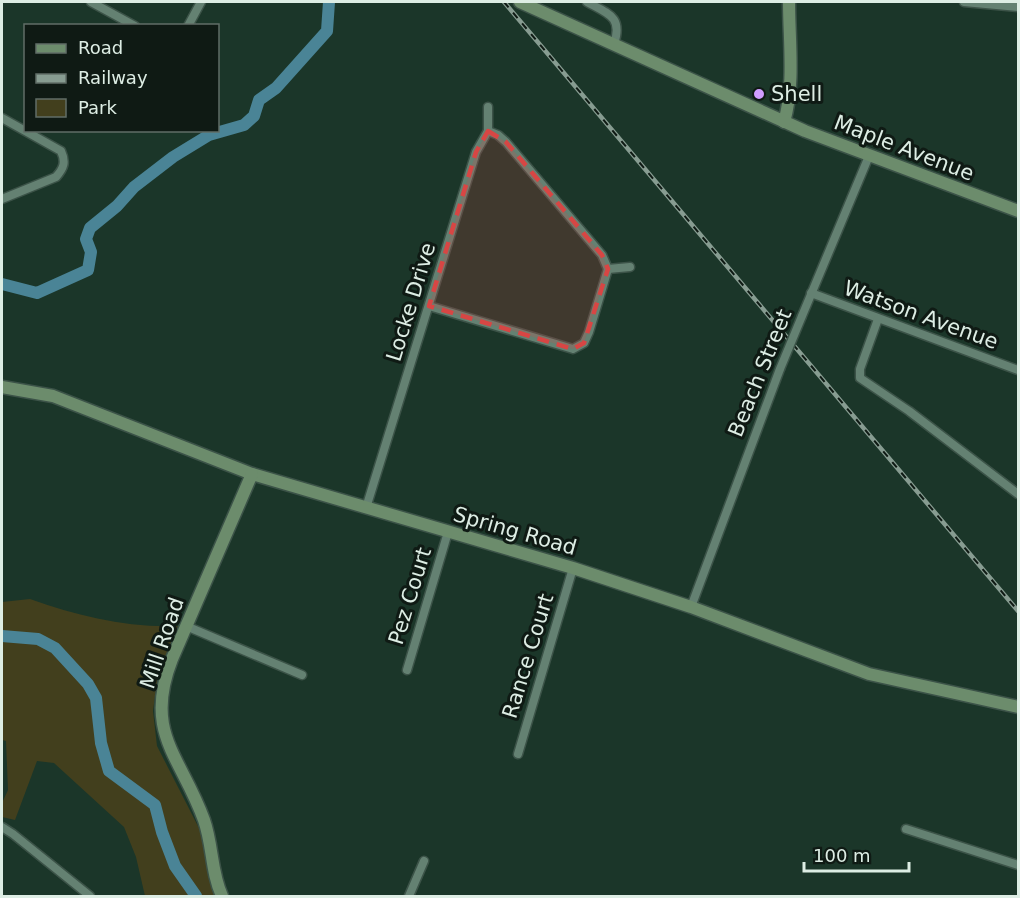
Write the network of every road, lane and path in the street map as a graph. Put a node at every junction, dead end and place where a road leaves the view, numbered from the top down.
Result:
1 (91, 2) edge
2 (201, 2) edge
3 (520, 2) edge
4 (587, 2) edge
5 (789, 2) edge
6 (964, 2) edge
7 (1018, 6) edge
8 (131, 24) edge
9 (189, 24) edge
10 (614, 44) junction
11 (488, 107) dead end
12 (2, 118) edge
13 (784, 122) junction
14 (24, 130) edge
15 (488, 131) junction
16 (27, 132) edge
17 (869, 156) junction
18 (2, 200) edge
19 (1018, 211) edge
20 (630, 267) dead end
21 (608, 269) junction
22 (811, 293) junction
23 (429, 306) junction
24 (878, 319) junction
25 (1018, 370) edge
26 (2, 387) edge
27 (252, 474) junction
28 (1018, 494) edge
29 (366, 508) junction
30 (448, 532) junction
31 (573, 568) junction
32 (690, 607) junction
33 (186, 626) junction
34 (407, 670) dead end
35 (302, 675) dead end
36 (1018, 707) edge
37 (518, 754) dead end
38 (2, 827) edge
39 (906, 829) dead end
40 (424, 861) dead end
41 (1018, 865) edge
42 (90, 897) edge
43 (222, 897) edge
44 (410, 897) edge

1 - 8 street
2 - 9 street
3 - 10 street, Maple Avenue
4 - 10 street
5 - 13 street
6 - 7 street
10 - 13 street, Maple Avenue
11 - 15 street, Locke Drive
12 - 14 street
13 - 17 street, Maple Avenue
15 - 21 street
15 - 23 street, Locke Drive
16 - 18 street
17 - 19 street, Maple Avenue
17 - 22 street, Beach Street
20 - 21 street
21 - 23 street
22 - 24 street, Watson Avenue
22 - 32 street, Beach Street, bridge
23 - 29 street, Locke Drive
24 - 25 street, Watson Avenue
24 - 28 street
26 - 27 street, Spring Road
27 - 29 street, Spring Road
27 - 33 street, Mill Road
29 - 30 street, Spring Road
30 - 31 street, Spring Road
30 - 34 street, Pez Court
31 - 32 street, Spring Road
31 - 37 street, Rance Court
32 - 36 street, Spring Road
33 - 35 street
33 - 43 street, Mill Road
38 - 42 street
39 - 41 street
40 - 44 street

